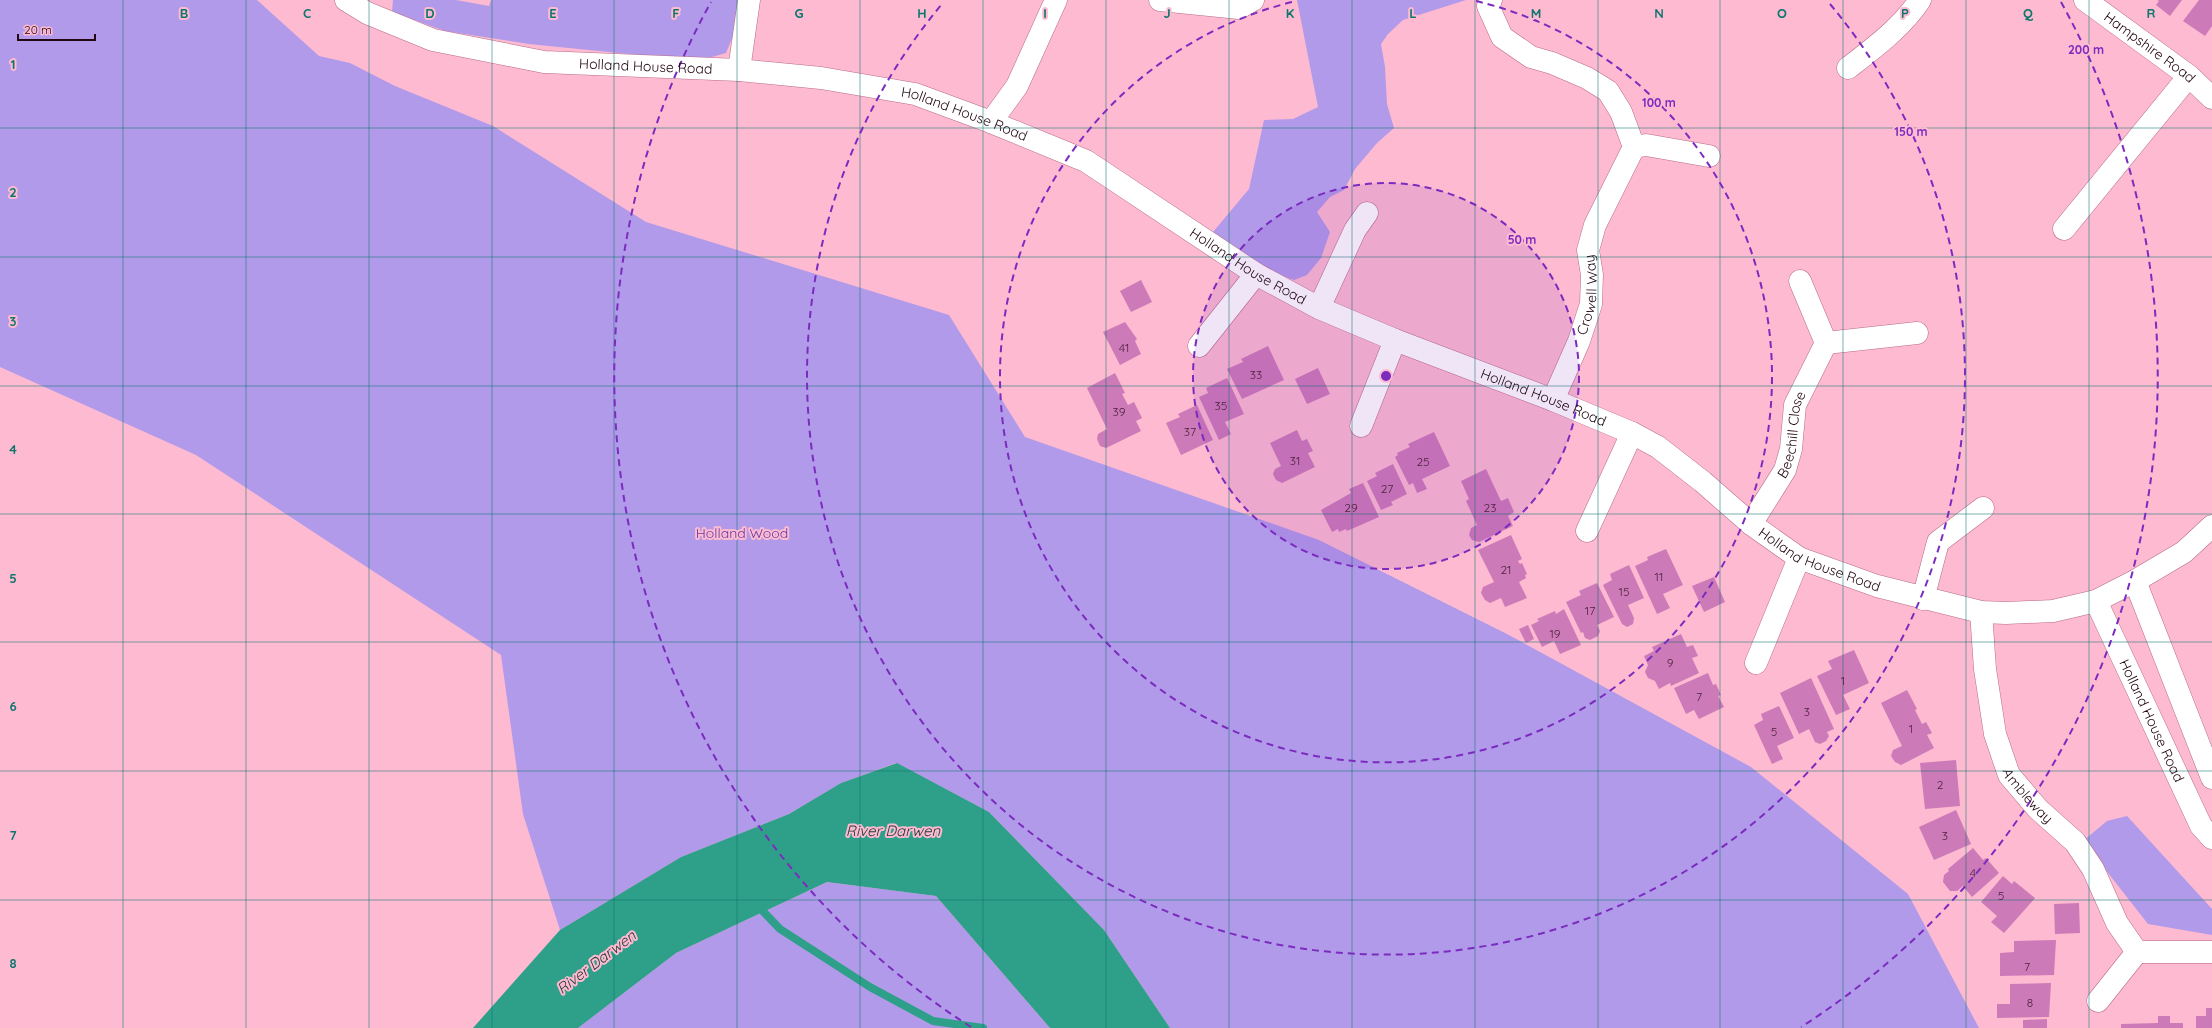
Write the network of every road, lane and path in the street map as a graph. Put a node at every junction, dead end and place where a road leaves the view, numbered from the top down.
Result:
1 (346, 0) edge
2 (749, 0) edge
3 (1056, 0) edge
4 (1160, 0) edge
5 (1253, 0) edge
6 (1491, 0) edge
7 (1920, 0) edge
8 (2086, 0) edge
9 (370, 6) edge
10 (1848, 68) dead end
11 (739, 70) junction
12 (2189, 76) junction
13 (2212, 98) edge
14 (991, 122) junction
15 (1634, 147) junction
16 (1709, 156) dead end
17 (1368, 213) dead end
18 (2064, 229) dead end
19 (1256, 274) junction
20 (1800, 281) dead end
21 (1319, 308) junction
22 (1917, 333) dead end
23 (1395, 340) junction
24 (1826, 343) junction
25 (1199, 346) dead end
26 (1553, 400) junction
27 (1362, 426) dead end
28 (1632, 433) junction
29 (1983, 508) dead end
30 (1751, 524) junction
31 (2212, 526) edge
32 (1587, 530) dead end
33 (1799, 558) junction
34 (2135, 581) junction
35 (1923, 598) junction
36 (2096, 601) junction
37 (1982, 612) junction
38 (1756, 663) dead end
39 (2212, 778) edge
40 (2212, 838) edge
41 (2137, 952) junction
42 (2212, 952) edge
43 (2098, 1001) dead end

1 - 9 street, Holland House Road
2 - 11 street
3 - 14 street
4 - 5 street
6 - 15 street
7 - 10 street
8 - 12 street, Hampshire Road
9 - 11 street, Holland House Road
11 - 14 street, Holland House Road
12 - 13 street, Hampshire Road
12 - 18 street
14 - 19 street, Holland House Road
15 - 16 street
15 - 26 street, Crowell Way
17 - 21 street
19 - 21 street, Holland House Road
19 - 25 street
20 - 24 street
21 - 23 street, Holland House Road
22 - 24 street
23 - 26 street, Holland House Road
23 - 27 street
24 - 30 street, Beechill Close
26 - 28 street, Holland House Road
28 - 30 street, Holland House Road
28 - 32 street
29 - 35 street
30 - 33 street, Holland House Road
31 - 34 street
33 - 35 street, Holland House Road
33 - 38 street
34 - 36 street, Holland House Road
34 - 39 street
35 - 37 street, Holland House Road
36 - 37 street, Holland House Road
36 - 40 street, Holland House Road
37 - 41 street, Ambleway
41 - 42 street
41 - 43 street

